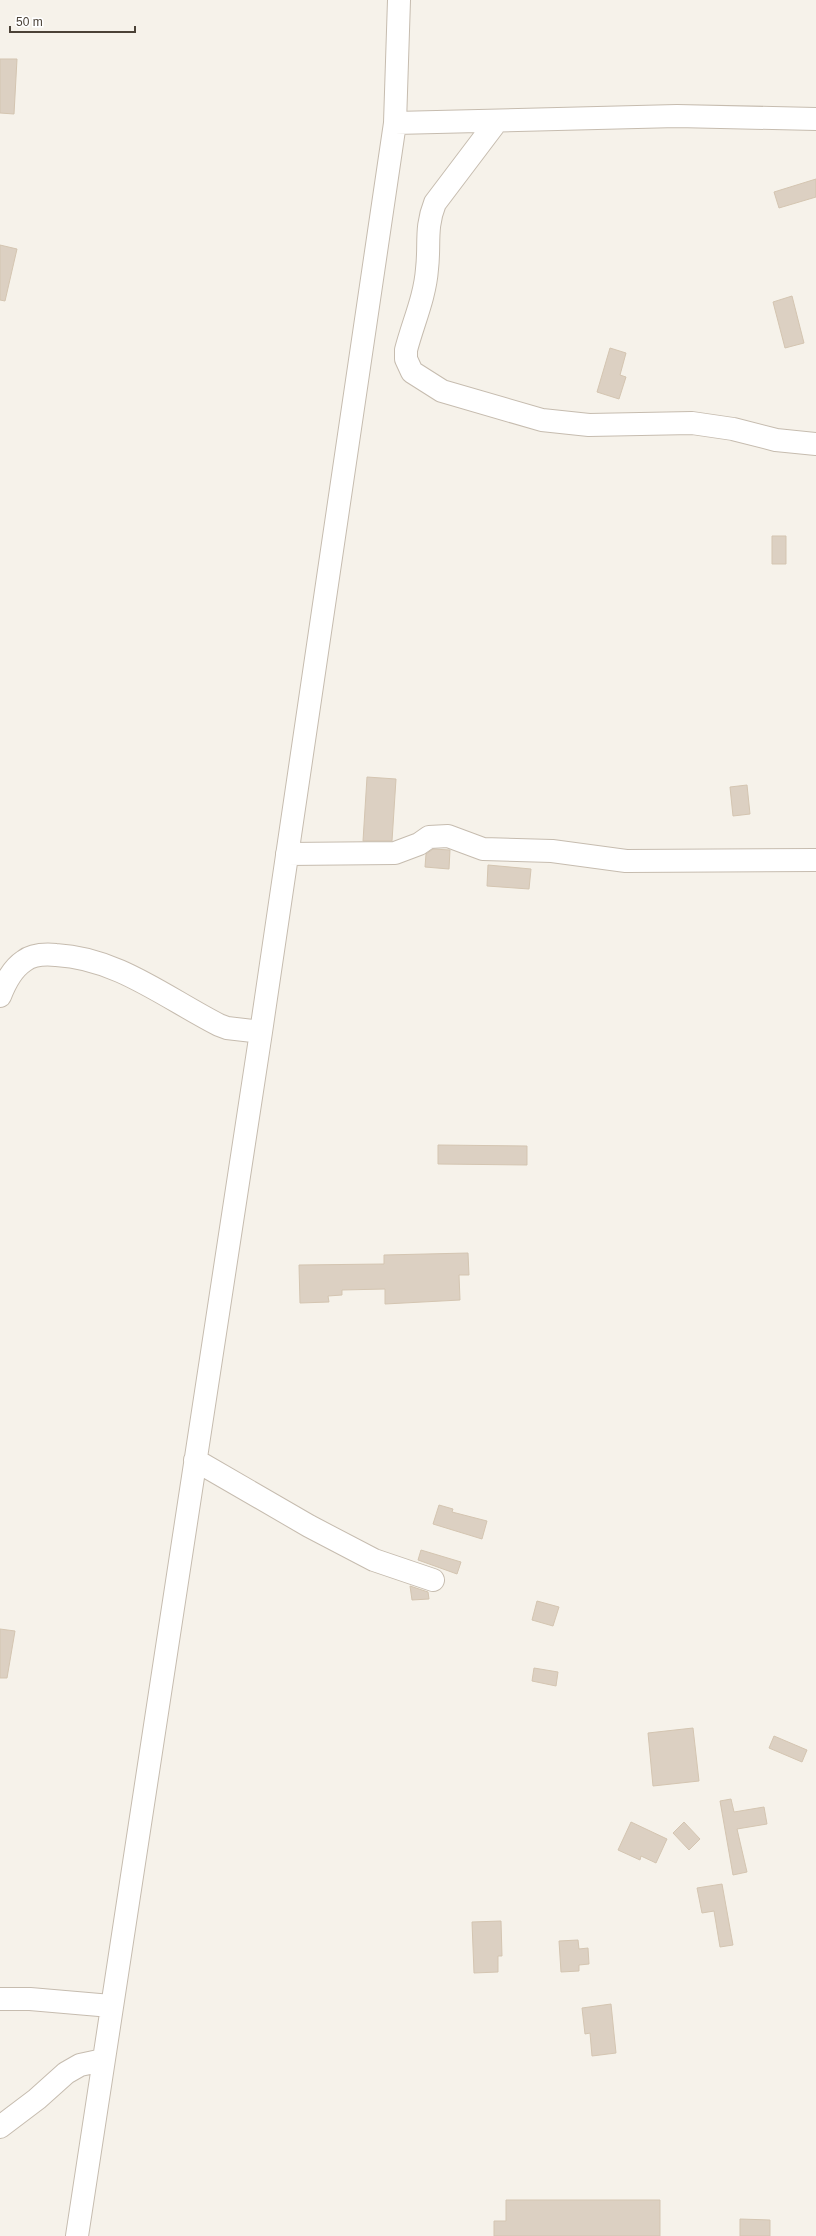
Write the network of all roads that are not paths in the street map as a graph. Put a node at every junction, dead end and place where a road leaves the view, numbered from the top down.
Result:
1 (399, 0) edge
2 (816, 119) edge
3 (496, 121) junction
4 (395, 123) junction
5 (816, 444) edge
6 (287, 854) junction
7 (816, 860) edge
8 (0, 996) edge
9 (261, 1032) junction
10 (195, 1460) junction
11 (433, 1580) dead end
12 (0, 1999) edge
13 (111, 2006) junction
14 (103, 2060) junction
15 (0, 2127) edge
16 (77, 2236) edge

1 - 4 street
2 - 3 street
3 - 4 street
3 - 5 street
4 - 6 street
6 - 7 street
6 - 9 street
8 - 9 street
9 - 10 street
10 - 11 street
10 - 13 street
12 - 13 street
13 - 14 street
14 - 15 street
14 - 16 street

